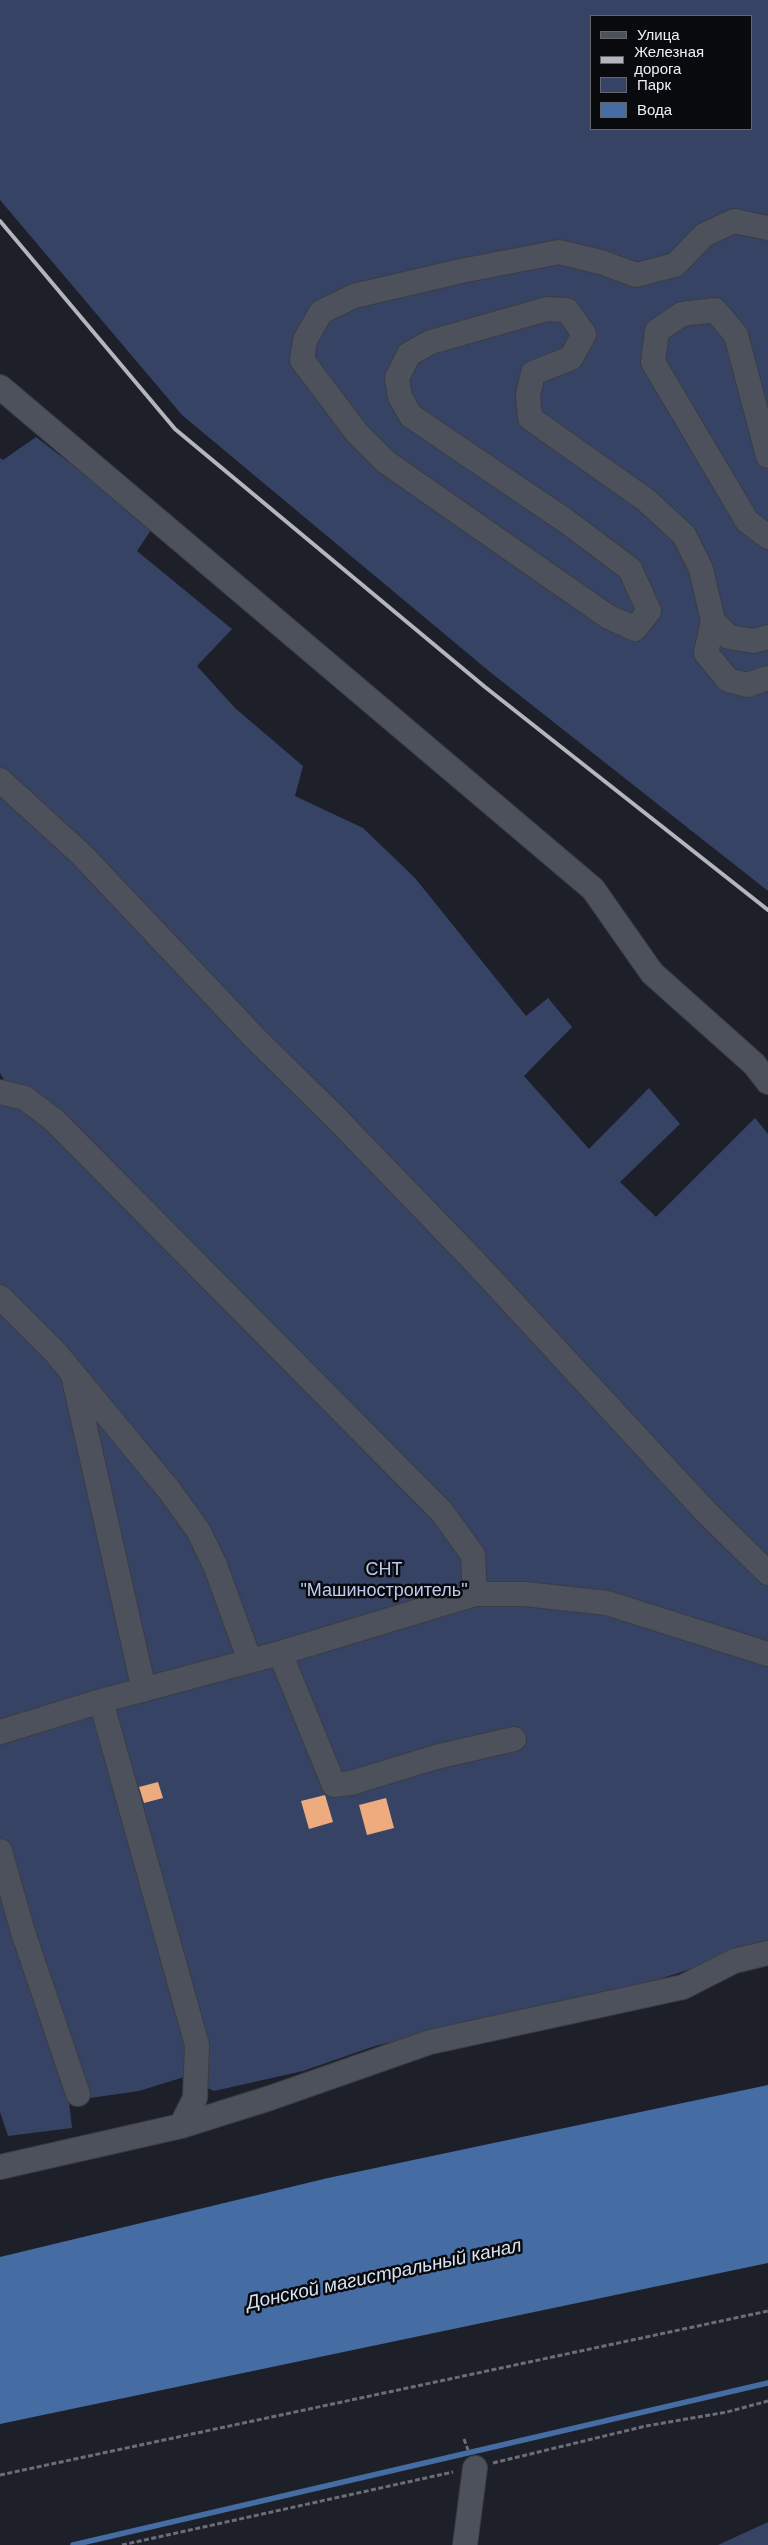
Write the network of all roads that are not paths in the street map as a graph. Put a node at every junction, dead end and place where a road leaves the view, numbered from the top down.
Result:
1 (734, 221) junction
2 (768, 228) edge
3 (768, 242) edge
4 (0, 387) edge
5 (768, 456) edge
6 (768, 538) edge
7 (713, 621) junction
8 (768, 637) edge
9 (768, 678) edge
10 (0, 780) edge
11 (768, 1082) edge
12 (0, 1092) edge
13 (0, 1297) edge
14 (74, 1376) junction
15 (768, 1573) edge
16 (475, 1594) junction
17 (280, 1653) junction
18 (768, 1654) edge
19 (250, 1662) junction
20 (144, 1690) junction
21 (101, 1701) junction
22 (0, 1732) edge
23 (514, 1739) dead end
24 (0, 1851) edge
25 (768, 1953) edge
26 (78, 2094) dead end
27 (181, 2126) junction
28 (0, 2167) edge
29 (475, 2468) road end
30 (465, 2545) edge

1 - 2 lane
1 - 3 lane
1 - 7 lane
4 - 11 lane
5 - 6 lane
7 - 8 lane
7 - 9 lane
10 - 15 lane
12 - 16 lane
13 - 14 lane
14 - 19 lane
14 - 20 lane
16 - 17 lane
16 - 18 lane
17 - 19 lane
17 - 23 lane
19 - 20 lane
20 - 21 lane
21 - 22 lane
21 - 27 lane
24 - 26 lane
25 - 27 lane
27 - 28 lane
29 - 30 lane

